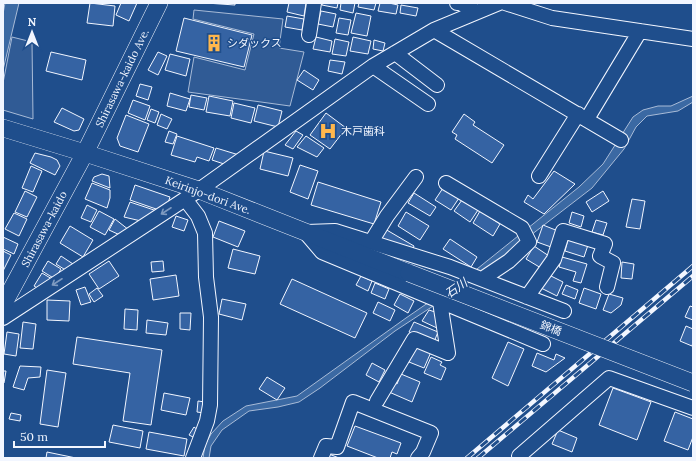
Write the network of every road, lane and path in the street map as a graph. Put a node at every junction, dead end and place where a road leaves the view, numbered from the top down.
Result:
1 (159, 3) edge
2 (314, 3) edge
3 (457, 3) edge
4 (499, 3) edge
5 (505, 3) edge
6 (477, 12) junction
7 (434, 30) junction
8 (640, 31) junction
9 (309, 35) dead end
10 (693, 39) edge
11 (395, 53) junction
12 (373, 66) junction
13 (437, 85) dead end
14 (428, 104) dead end
15 (582, 117) junction
16 (3, 128) edge
17 (621, 140) dead end
18 (85, 153) junction
19 (539, 176) dead end
20 (416, 177) dead end
21 (446, 183) dead end
22 (192, 194) junction
23 (305, 232) junction
24 (372, 242) junction
25 (409, 273) joint
26 (482, 279) junction
27 (607, 287) dead end
28 (527, 297) junction
29 (440, 302) junction
30 (3, 305) edge
31 (564, 311) dead end
32 (3, 318) edge
33 (542, 344) dead end
34 (693, 383) edge
35 (376, 401) dead end
36 (693, 408) edge
37 (520, 457) edge
38 (192, 458) edge
39 (321, 458) edge
40 (418, 458) edge

1 - 18 main road, Shirasawa-kaido Ave.
2 - 9 street
3 - 6 street
4 - 6 street
5 - 8 street
6 - 7 street
7 - 11 street
7 - 15 street
8 - 10 street
8 - 15 street
11 - 12 street
11 - 13 street
12 - 14 street
12 - 22 street
15 - 17 street
15 - 19 street
16 - 18 main road, Keirinjo-dori Ave.
18 - 22 main road, Keirinjo-dori Ave.
18 - 30 main road, Shirasawa-kaido
20 - 24 street
21 - 26 street
22 - 23 main road, Keirinjo-dori Ave.
22 -> 32 street
22 - 38 street
23 - 24 street
23 - 25 main road, Keirinjo-dori Ave.
23 - 29 street
24 - 26 street
25 - 34 main road, 錦橋, bridge
26 - 28 street
27 - 28 street
28 - 31 street
29 - 33 street
29 - 35 street
36 - 37 street
39 - 40 street

